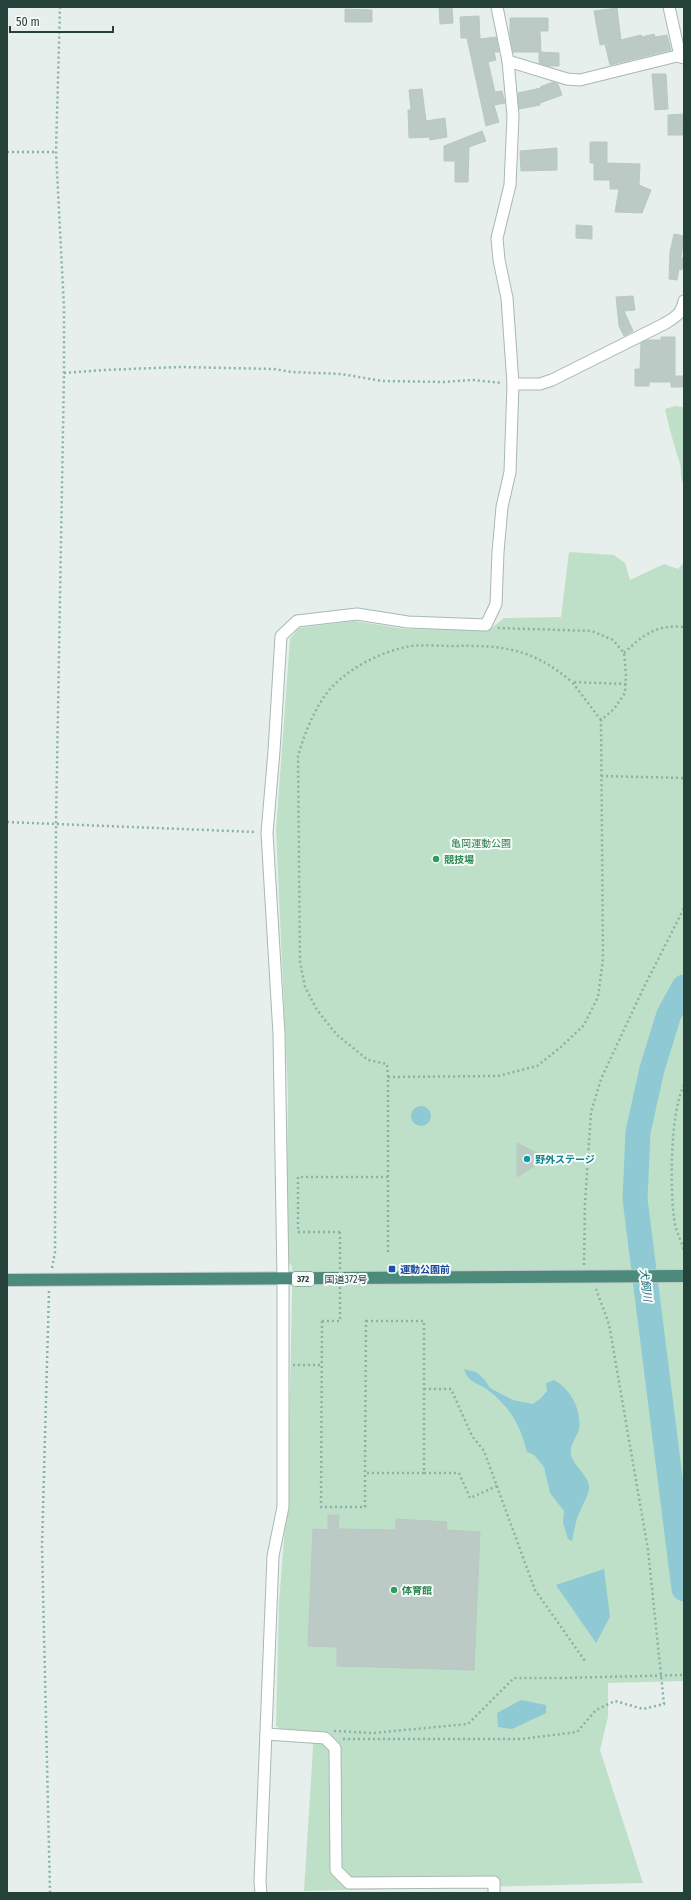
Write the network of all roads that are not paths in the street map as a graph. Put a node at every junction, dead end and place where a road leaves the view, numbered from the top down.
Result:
1 (497, 7) edge
2 (670, 7) edge
3 (682, 57) edge
4 (508, 61) junction
5 (684, 301) edge
6 (682, 317) edge
7 (513, 384) junction
8 (681, 1276) edge
9 (283, 1279) junction
10 (7, 1280) edge
11 (266, 1734) junction
12 (261, 1893) edge
13 (494, 1893) edge

1 - 4 street
2 - 3 street
3 - 4 street
4 - 7 street
5 - 6 street
6 - 7 street
7 - 9 street
8 - 9 highway, 国道372号 / 372
9 - 10 highway, 国道372号 / 372
9 - 11 street
11 - 12 street
11 - 13 street

